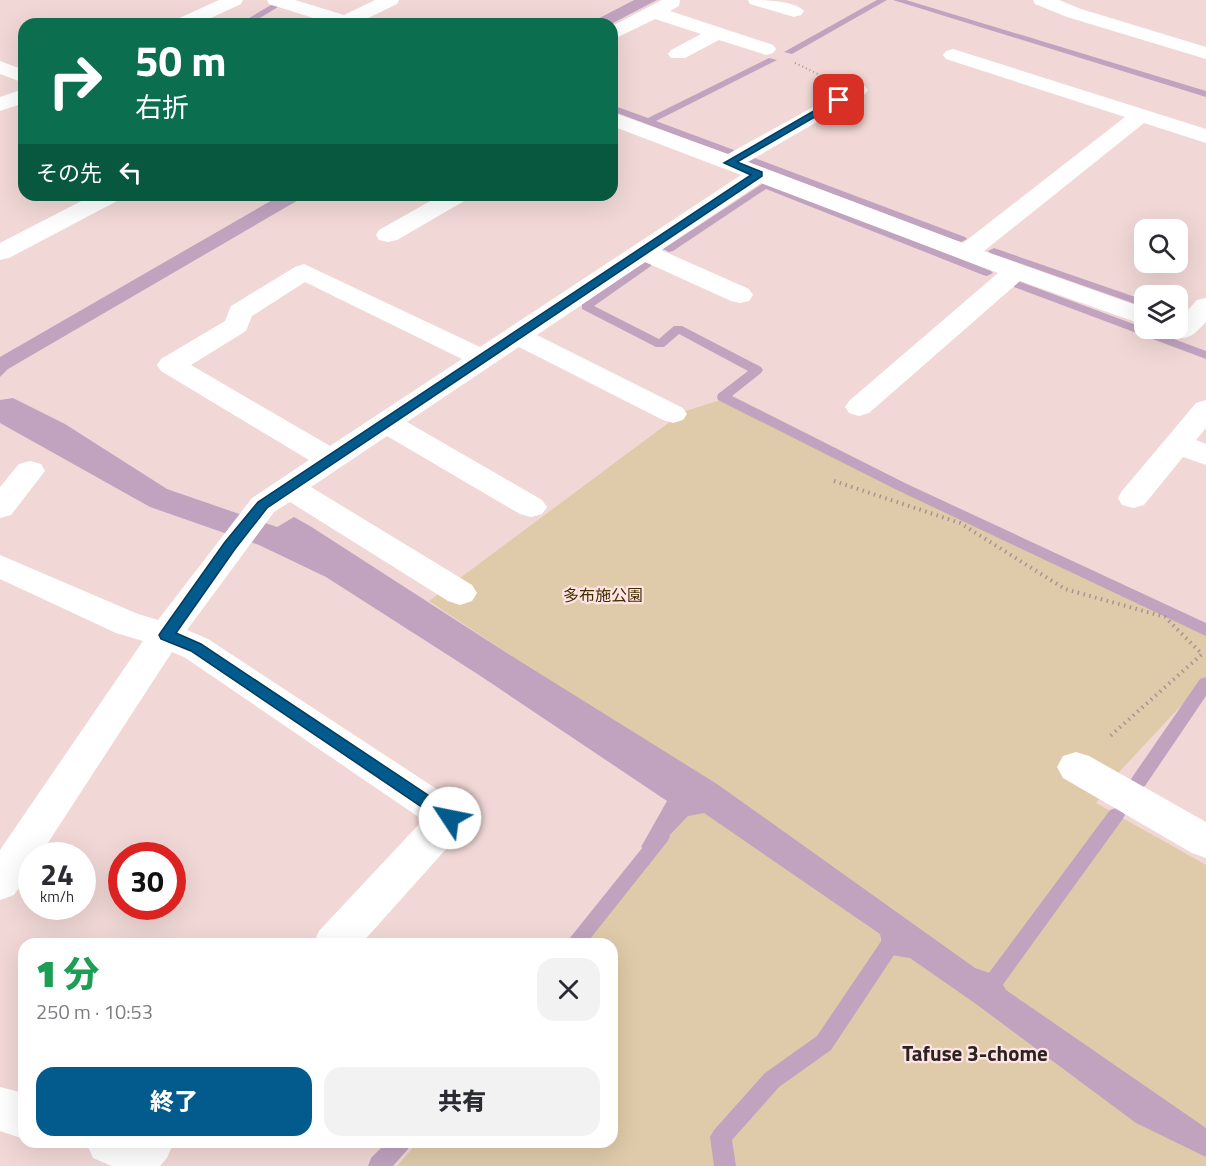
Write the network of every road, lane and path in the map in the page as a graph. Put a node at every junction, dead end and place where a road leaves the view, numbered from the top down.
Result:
1 (234, 0) edge
2 (276, 0) edge
3 (390, 0) edge
4 (677, 0) edge
5 (757, 0) edge
6 (1042, 0) edge
7 (794, 11) dead end
8 (654, 12) junction
9 (195, 18) edge
10 (332, 18) edge
11 (357, 18) edge
12 (618, 31) edge
13 (717, 33) junction
14 (766, 50) joint
15 (1206, 53) edge
16 (678, 54) dead end
17 (953, 55) dead end
18 (0, 67) edge
19 (18, 74) edge
20 (858, 90) joint
21 (18, 98) edge
22 (0, 105) edge
23 (1140, 116) junction
24 (618, 120) edge
25 (1206, 136) edge
26 (729, 163) junction
27 (759, 174) junction
28 (100, 201) edge
29 (448, 201) edge
30 (388, 235) dead end
31 (642, 252) junction
32 (0, 253) edge
33 (966, 253) junction
34 (1016, 271) junction
35 (740, 295) dead end
36 (1206, 306) edge
37 (1134, 313) edge
38 (1188, 333) edge
39 (516, 335) junction
40 (481, 358) junction
41 (860, 407) dead end
42 (1206, 409) edge
43 (673, 414) dead end
44 (385, 422) junction
45 (1178, 444) junction
46 (1206, 455) edge
47 (330, 459) junction
48 (30, 471) dead end
49 (834, 481) dead end
50 (289, 487) junction
51 (1133, 498) dead end
52 (531, 507) dead end
53 (0, 508) edge
54 (0, 566) edge
55 (460, 593) dead end
56 (166, 635) junction
57 (1076, 767) joint
58 (1206, 842) edge
59 (0, 883) edge
60 (340, 938) edge
61 (0, 1109) edge
62 (18, 1114) edge
63 (131, 1148) edge
64 (145, 1148) edge

1 - 9 street
2 - 10 street
3 - 11 street
4 - 8 street
5 - 7 street
6 - 15 street
8 - 12 street
8 - 13 street
13 - 14 street
13 - 16 street
14 - 20 path
17 - 23 street
18 - 19 street
20 - 26 street
21 - 22 street
23 - 25 street
23 - 33 street
24 - 26 street
26 - 27 street
27 - 31 street
27 - 33 street
28 - 32 street
29 - 30 street
31 - 35 street
31 - 39 street
33 - 34 street
34 - 37 street
34 - 41 street
36 - 38 street
39 - 40 street
39 - 43 street
40 - 44 street
40 - 47 street
42 - 45 street
44 - 47 street
44 - 52 street
45 - 46 street
45 - 51 street
47 - 50 street
48 - 53 street
49 - 57 path
50 - 55 street
50 - 56 street
54 - 56 street
56 - 59 street
56 - 60 street
57 - 58 street
61 - 62 street
63 - 64 street

